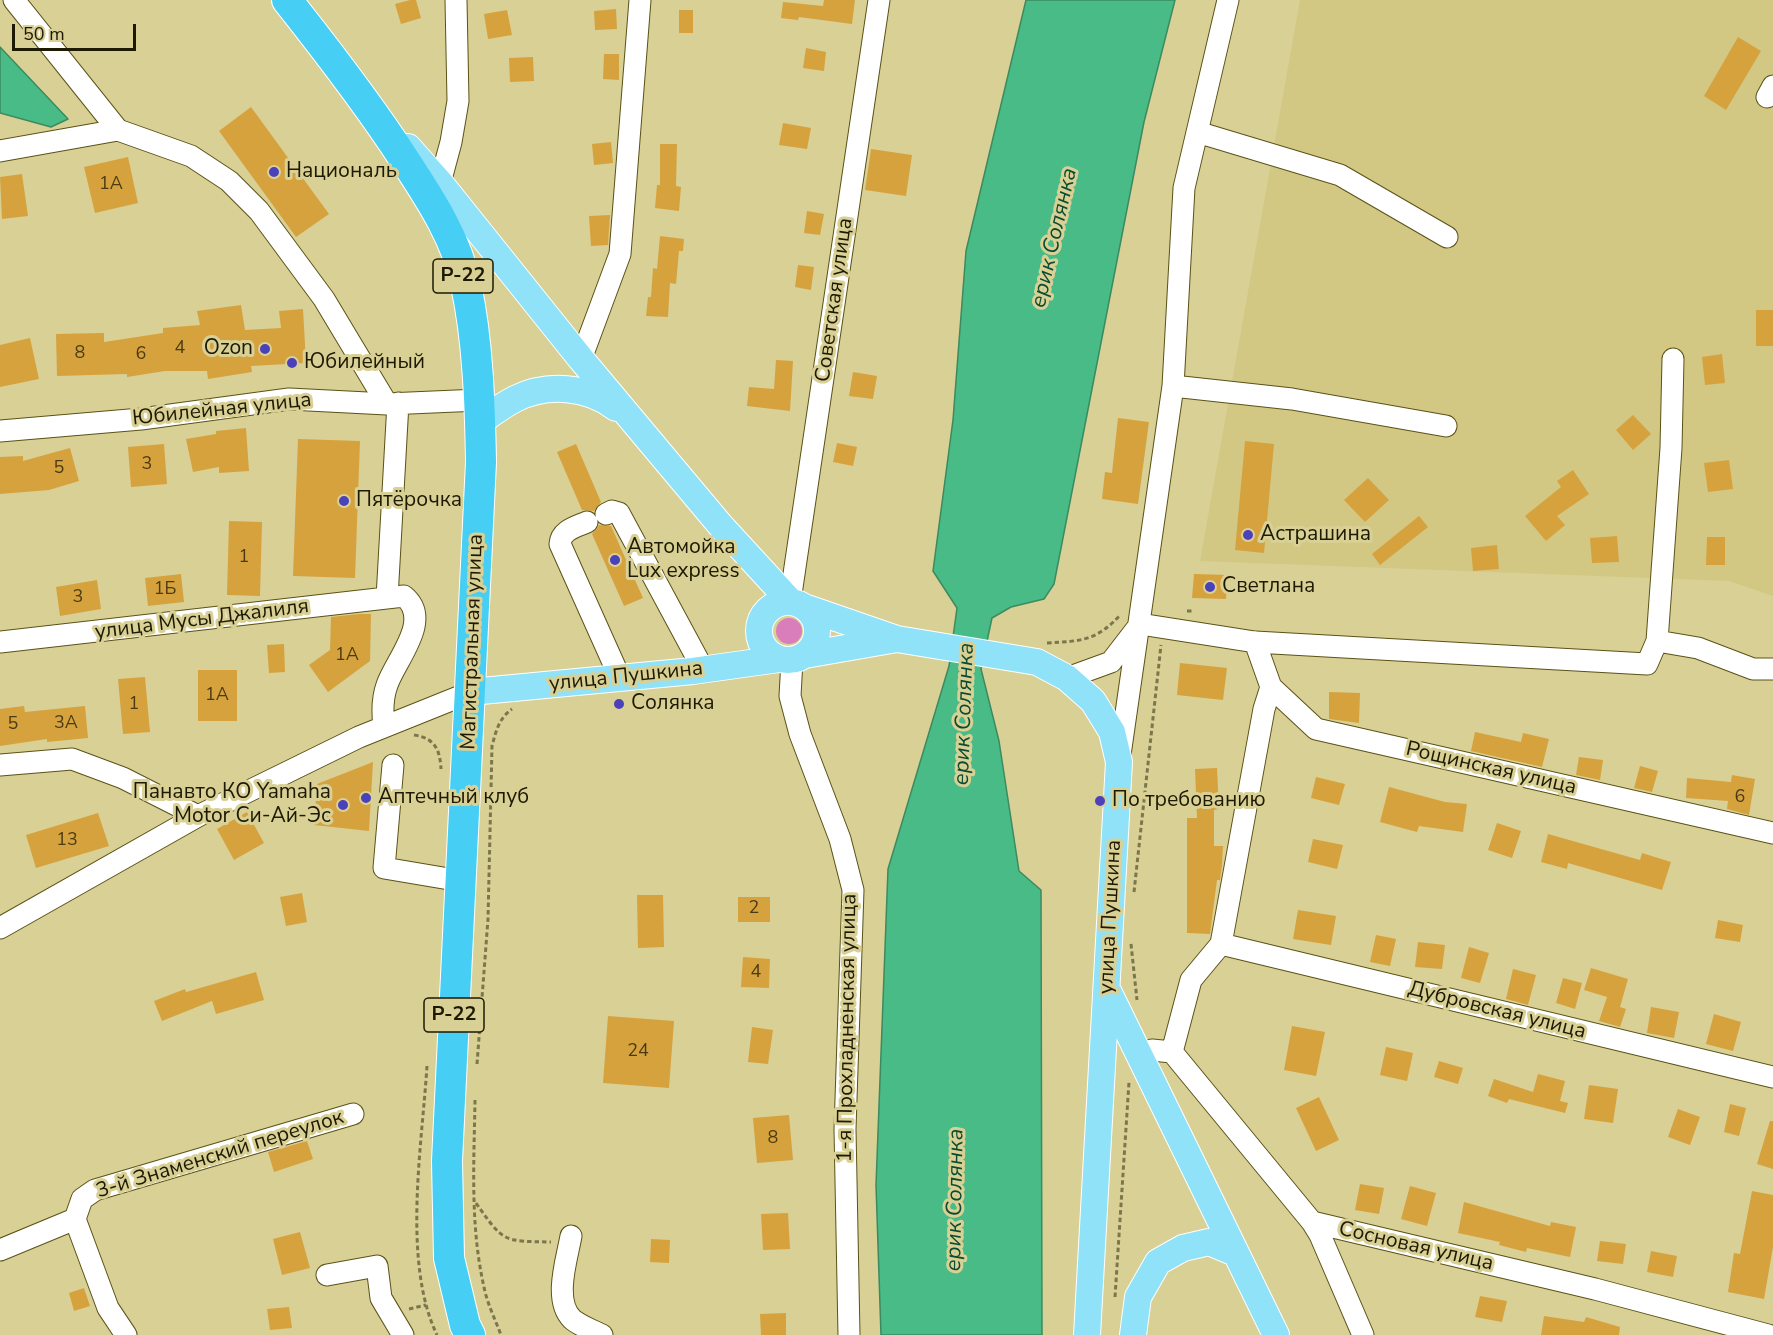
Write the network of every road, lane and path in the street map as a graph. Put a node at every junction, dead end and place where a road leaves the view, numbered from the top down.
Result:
1 (14, 0) edge
2 (287, 0) edge
3 (456, 0) edge
4 (640, 0) edge
5 (879, 0) edge
6 (1228, 0) edge
7 (369, 104) junction
8 (118, 130) junction
9 (1197, 132) junction
10 (0, 151) edge
11 (440, 183) junction
12 (1447, 237) dead end
13 (581, 359) junction
14 (1673, 359) dead end
15 (1173, 386) junction
16 (392, 404) junction
17 (480, 411) junction
18 (1446, 426) dead end
19 (0, 431) edge
20 (645, 434) junction
21 (395, 597) junction
22 (799, 604) junction
23 (1131, 618) junction
24 (897, 639) junction
25 (1657, 641) junction
26 (0, 642) edge
27 (1255, 642) junction
28 (1040, 644) dead end
29 (792, 658) junction
30 (703, 669) junction
31 (1773, 669) edge
32 (620, 678) junction
33 (1067, 678) junction
34 (526, 687) junction
35 (1271, 687) junction
36 (471, 692) junction
37 (380, 727) junction
38 (1119, 762) junction
39 (0, 765) edge
40 (393, 765) dead end
41 (442, 780) dead end
42 (198, 816) junction
43 (1773, 833) edge
44 (461, 881) junction
45 (0, 928) edge
46 (1221, 944) junction
47 (1108, 990) junction
48 (1136, 1051) junction
49 (1172, 1052) junction
50 (427, 1061) dead end
51 (476, 1068) dead end
52 (1773, 1077) edge
53 (475, 1092) dead end
54 (353, 1114) dead end
55 (475, 1202) junction
56 (75, 1219) junction
57 (1312, 1222) junction
58 (570, 1239) joint
59 (0, 1250) edge
60 (1233, 1252) junction
61 (327, 1275) dead end
62 (1114, 1308) dead end
63 (126, 1335) edge
64 (403, 1335) edge
65 (436, 1335) edge
66 (470, 1335) edge
67 (501, 1335) edge
68 (602, 1335) edge
69 (849, 1335) edge
70 (1087, 1335) edge
71 (1133, 1335) edge
72 (1276, 1335) edge
73 (1363, 1335) edge
74 (1768, 1335) edge

1 - 8 street
2 - 7 highway, Магистральная улица / Р-22
3 - 11 street
4 - 13 street
5 - 22 street, Советская улица
6 - 9 street
7 - 11 main road
7 - 17 highway, Магистральная улица / Р-22
8 - 10 street
8 - 16 street
9 - 12 street
9 - 15 street
11 - 13 main road
13 - 20 main road
14 - 25 street
15 - 18 street
15 - 23 street
16 - 17 street, Юбилейная улица
16 - 19 street, Юбилейная улица
16 - 21 street
17 - 20 main road
17 - 36 highway, Магистральная улица / Р-22
20 - 22 main road
21 - 26 street, улица Мусы Джалиля
21 - 37 street
22 - 24 main road
22 - 29 main road
22 - 29 main road
23 - 27 street
23 - 28 path
23 - 33 street
23 - 38 street
24 - 29 main road, улица Пушкина
24 - 33 main road, улица Пушкина
25 - 27 street
25 - 31 street
27 - 35 street, Рощинская улица
29 - 30 main road, улица Пушкина
29 - 69 street, 1-я Прохладненская улица
30 - 32 main road, улица Пушкина
30 - 32 street
32 - 34 main road, улица Пушкина
33 - 38 main road, улица Пушкина
34 - 36 main road, улица Пушкина
34 - 51 path
35 - 43 street, Рощинская улица
35 - 46 street
36 - 37 street
36 - 44 highway, Магистральная улица / Р-22
37 - 41 path
37 - 42 street
38 - 47 main road, улица Пушкина
39 - 42 street
40 - 44 street
42 - 45 street
44 - 66 highway, Магистральная улица / Р-22
46 - 49 street
46 - 52 street, Дубровская улица
47 - 48 main road
47 - 70 main road, улица Пушкина
48 - 49 street
48 - 60 main road
48 - 62 path
49 - 57 street, Сосновая улица
50 - 65 path
53 - 55 path
54 - 56 street, 3-й Знаменский переулок
55 - 58 path
55 - 67 path
56 - 59 street, 3-й Знаменский переулок
56 - 63 street
57 - 73 street
57 - 74 street, Сосновая улица
58 - 68 street
60 - 71 main road
60 - 72 main road
61 - 64 street

